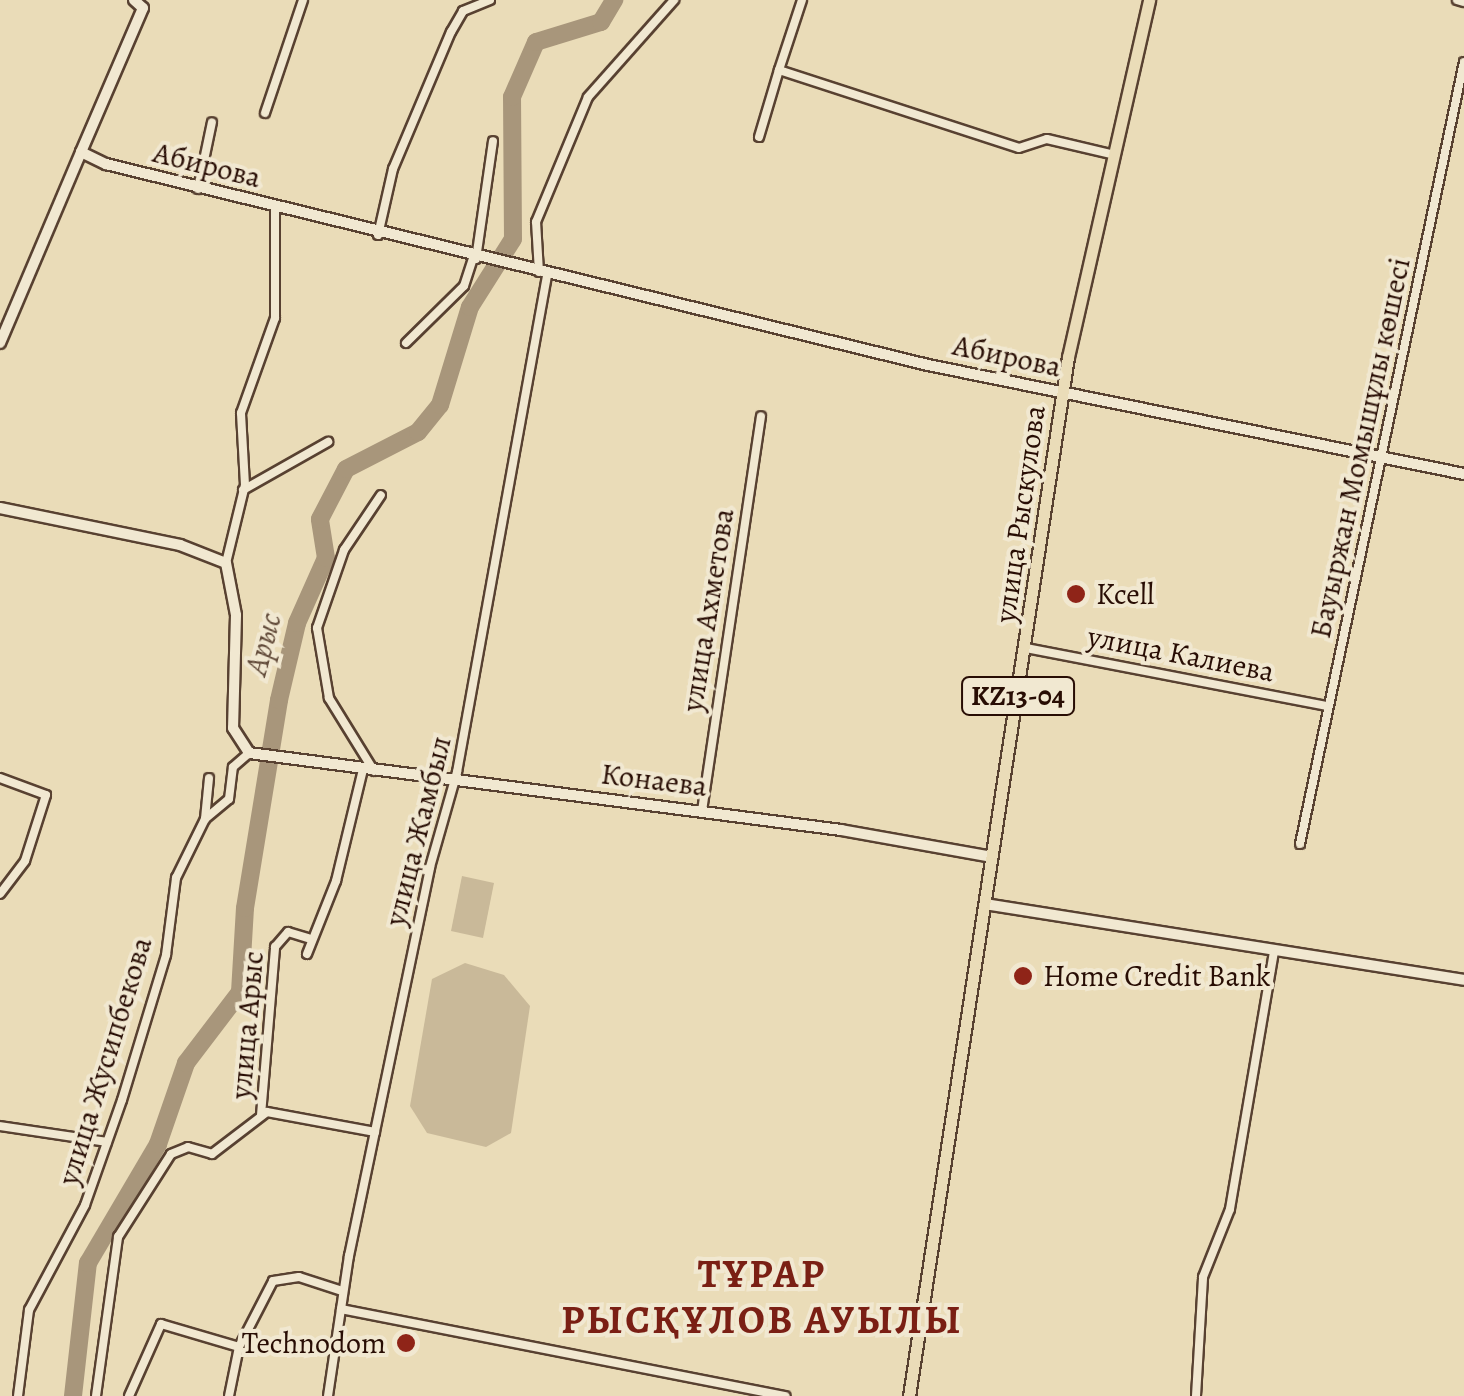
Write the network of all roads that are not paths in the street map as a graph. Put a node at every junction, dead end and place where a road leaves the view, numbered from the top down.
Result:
1 (303, 0) edge
2 (490, 0) edge
3 (674, 0) edge
4 (802, 0) edge
5 (1148, 0) edge
6 (1456, 0) edge
7 (1464, 2) edge
8 (142, 3) edge
9 (1464, 62) edge
10 (779, 70) junction
11 (265, 113) dead end
12 (212, 122) dead end
13 (758, 137) dead end
14 (493, 141) dead end
15 (81, 152) junction
16 (1111, 154) junction
17 (198, 189) junction
18 (274, 208) junction
19 (378, 235) junction
20 (478, 260) junction
21 (541, 275) junction
22 (0, 343) edge
23 (406, 343) dead end
24 (1062, 393) junction
25 (761, 416) dead end
26 (328, 442) dead end
27 (1379, 456) junction
28 (245, 467) junction
29 (266, 474) junction
30 (1464, 474) edge
31 (244, 490) junction
32 (382, 496) dead end
33 (0, 508) edge
34 (226, 562) junction
35 (1026, 648) junction
36 (1327, 706) junction
37 (249, 753) junction
38 (368, 770) junction
39 (0, 778) edge
40 (209, 778) dead end
41 (452, 783) junction
42 (702, 811) junction
43 (205, 818) junction
44 (1300, 844) dead end
45 (992, 857) junction
46 (0, 894) edge
47 (985, 904) junction
48 (308, 938) junction
49 (1274, 951) junction
50 (307, 954) dead end
51 (1464, 980) edge
52 (262, 1115) junction
53 (0, 1126) edge
54 (375, 1132) junction
55 (107, 1142) junction
56 (342, 1291) junction
57 (341, 1309) junction
58 (239, 1347) junction
59 (18, 1396) edge
60 (96, 1396) edge
61 (129, 1396) edge
62 (229, 1396) edge
63 (328, 1396) edge
64 (786, 1396) edge
65 (909, 1396) edge
66 (1196, 1396) edge

1 - 11 street
2 - 19 street
3 - 21 street, улица Жамбыл
4 - 10 street
5 - 16 main road, улица Рыскулова / KZ13-04
6 - 7 street
8 - 15 street
9 - 27 street, Бауыржан Момышұлы көшесі
10 - 13 street
10 - 16 street
12 - 17 street
14 - 20 street
15 - 17 street, Абирова
15 - 22 street
16 - 24 main road, улица Рыскулова / KZ13-04
17 - 18 street, Абирова
18 - 19 street, Абирова
18 - 28 street
19 - 20 street, Абирова
20 - 21 street, Абирова
20 - 23 street
21 - 24 street, Абирова
21 - 41 street, улица Жамбыл
24 - 27 street, Абирова
24 - 35 main road, улица Рыскулова / KZ13-04
25 - 42 street, улица Ахметова
26 - 29 street
27 - 30 street, Абирова
27 - 36 street, Бауыржан Момышұлы көшесі
28 - 29 street
28 - 31 street
29 - 31 street
31 - 34 street
32 - 38 street
33 - 34 street
34 - 37 street
35 - 36 street, улица Калиева
35 - 45 main road, улица Рыскулова / KZ13-04
36 - 44 street, Бауыржан Момышұлы көшесі
37 - 38 street, Конаева
37 - 43 street, улица Жусипбекова
38 - 41 street, Конаева
38 - 48 street, улица Арыс
39 - 46 street
40 - 43 street
41 - 42 street, Конаева
41 - 54 street, улица Жамбыл
42 - 45 street, Конаева
43 - 55 street, улица Жусипбекова
45 - 47 main road, улица Рыскулова / KZ13-04
47 - 49 street
47 - 65 main road, улица Рыскулова / KZ13-04
48 - 50 street, улица Арыс
48 - 52 street, улица Арыс
49 - 51 street
49 - 66 street
52 - 54 street
52 - 60 street
53 - 55 street
54 - 56 street, улица Жамбыл
55 - 59 street, улица Жусипбекова
56 - 57 street, улица Жамбыл
56 - 58 street
57 - 63 street, улица Жамбыл
57 - 64 street
58 - 61 street
58 - 62 street

